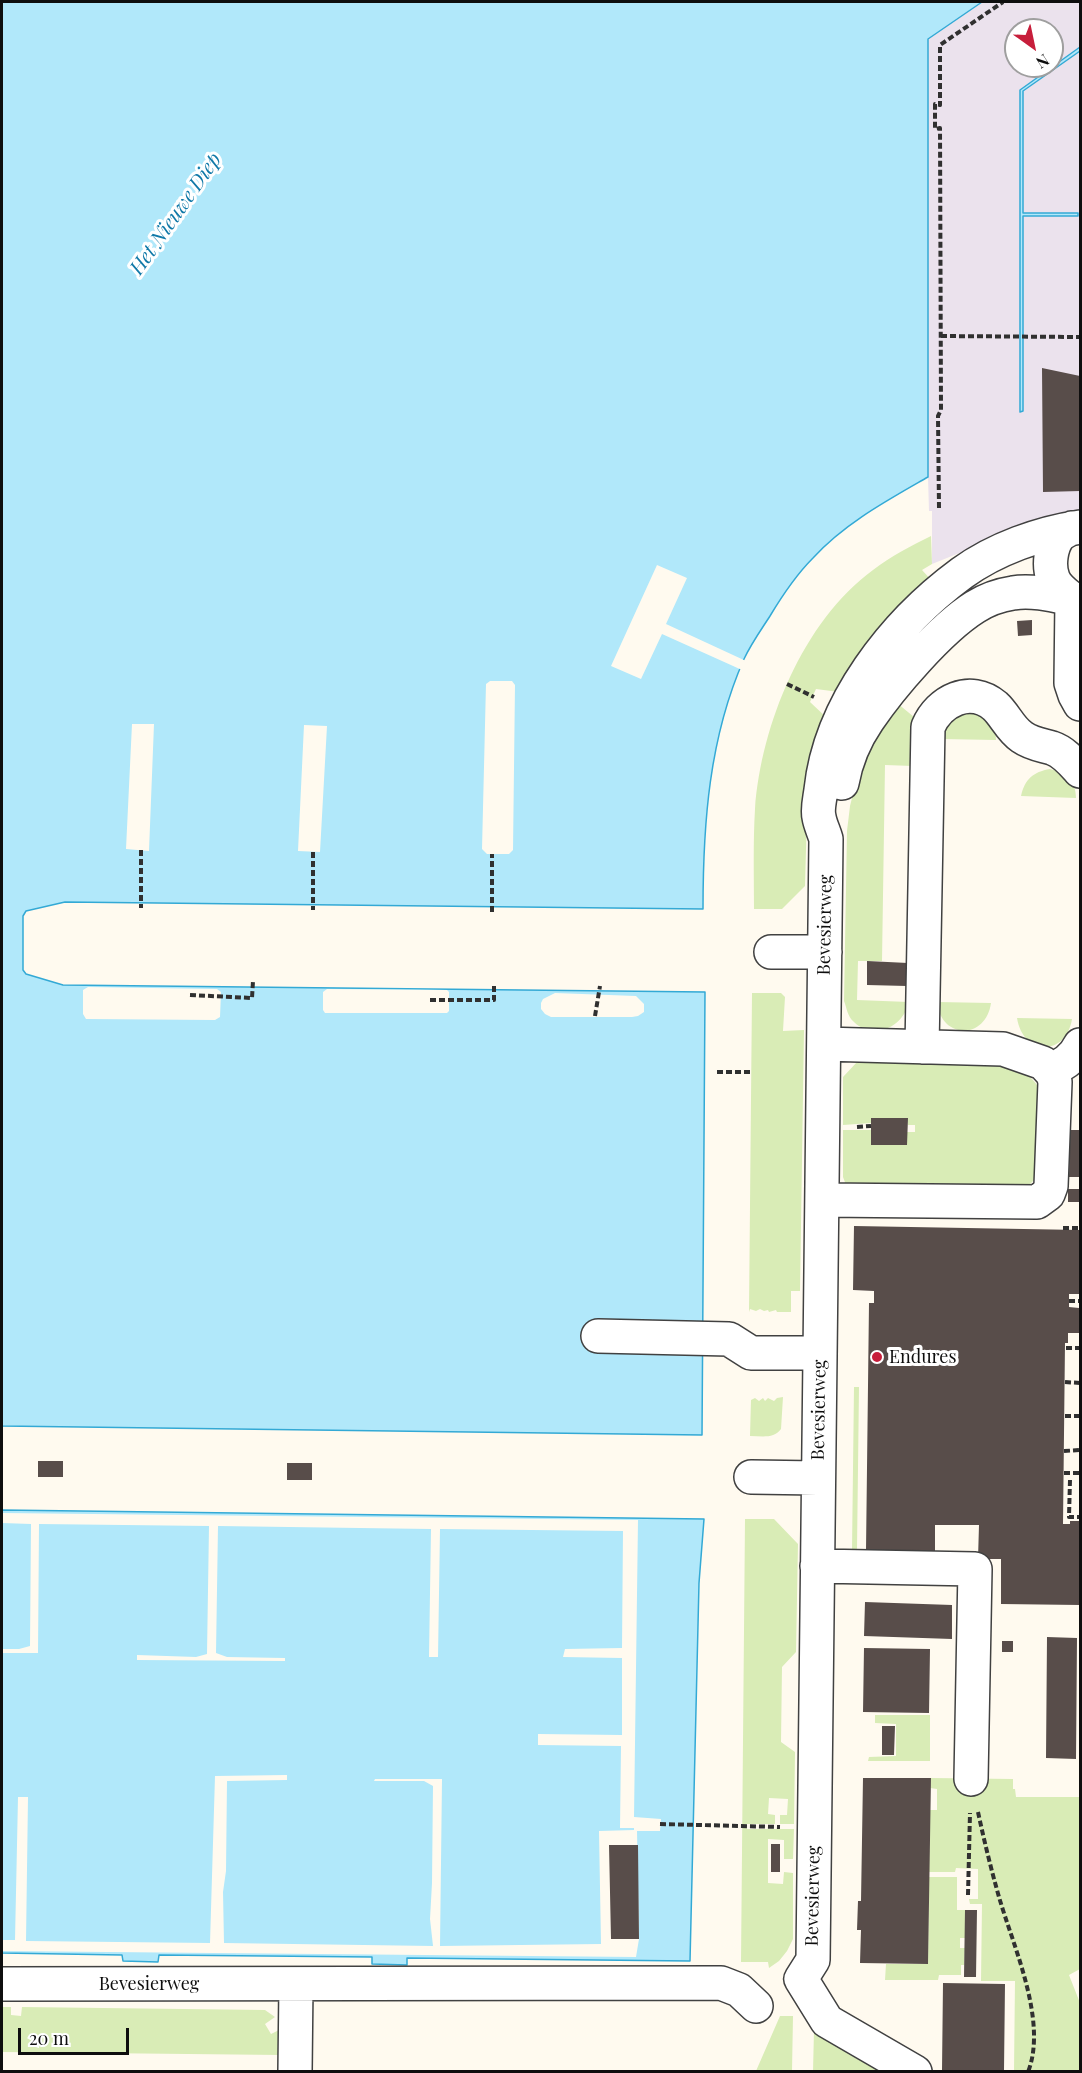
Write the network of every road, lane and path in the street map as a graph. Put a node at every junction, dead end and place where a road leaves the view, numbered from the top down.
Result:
1 (1004, 2) edge
2 (941, 336) junction
3 (1080, 337) edge
4 (939, 508) dead end
5 (1076, 527) edge
6 (1076, 600) edge
7 (1076, 659) edge
8 (787, 684) dead end
9 (812, 696) dead end
10 (1080, 702) edge
11 (1080, 771) edge
12 (826, 839) junction
13 (141, 850) dead end
14 (313, 852) dead end
15 (492, 854) dead end
16 (141, 908) dead end
17 (314, 910) dead end
18 (492, 912) dead end
19 (771, 952) dead end
20 (825, 952) junction
21 (253, 981) dead end
22 (494, 985) dead end
23 (600, 986) dead end
24 (190, 995) dead end
25 (429, 1000) dead end
26 (595, 1016) dead end
27 (824, 1044) junction
28 (1080, 1045) edge
29 (922, 1047) junction
30 (1050, 1070) junction
31 (717, 1072) dead end
32 (752, 1072) dead end
33 (871, 1126) dead end
34 (864, 1127) dead end
35 (823, 1200) junction
36 (1069, 1301) dead end
37 (1080, 1301) edge
38 (598, 1336) dead end
39 (1066, 1348) dead end
40 (1080, 1348) edge
41 (820, 1353) junction
42 (1065, 1382) dead end
43 (1080, 1383) edge
44 (1065, 1416) dead end
45 (1080, 1416) edge
46 (1064, 1450) dead end
47 (1080, 1450) edge
48 (1064, 1473) dead end
49 (1080, 1473) edge
50 (751, 1478) dead end
51 (818, 1478) junction
52 (1070, 1480) dead end
53 (1080, 1516) edge
54 (817, 1566) junction
55 (971, 1779) junction
56 (660, 1824) dead end
57 (766, 1826) dead end
58 (968, 1895) dead end
59 (2, 1984) edge
60 (296, 1984) junction
61 (756, 2006) dead end
62 (296, 2072) edge
63 (915, 2072) edge
64 (1028, 2072) edge

1 - 2 path
2 - 3 path
2 - 4 path
5 - 6 street, Bevesierweg
5 - 12 street, Bevesierweg
6 - 7 street
6 - 12 street, Bevesierweg
7 - 10 street
8 - 9 path
11 - 29 street
12 - 20 street, Bevesierweg
13 - 16 path
14 - 17 path
15 - 18 path
19 - 20 street
20 - 27 street, Bevesierweg
21 - 24 path
22 - 25 path
23 - 26 path
27 - 29 street
27 - 35 street, Bevesierweg
28 - 30 street
29 - 30 street
30 - 35 street
31 - 32 path
33 - 34 path
35 - 41 street, Bevesierweg
36 - 37 path
38 - 41 street
39 - 40 path
41 - 51 street, Bevesierweg
42 - 43 path
44 - 45 path
46 - 47 path
48 - 49 path
50 - 51 street
51 - 54 street, Bevesierweg
52 - 53 path
54 - 55 street
54 - 63 street, Bevesierweg
55 - 58 path
55 - 64 path
56 - 57 path
59 - 60 street, Bevesierweg
60 - 61 street, Bevesierweg
60 - 62 street

